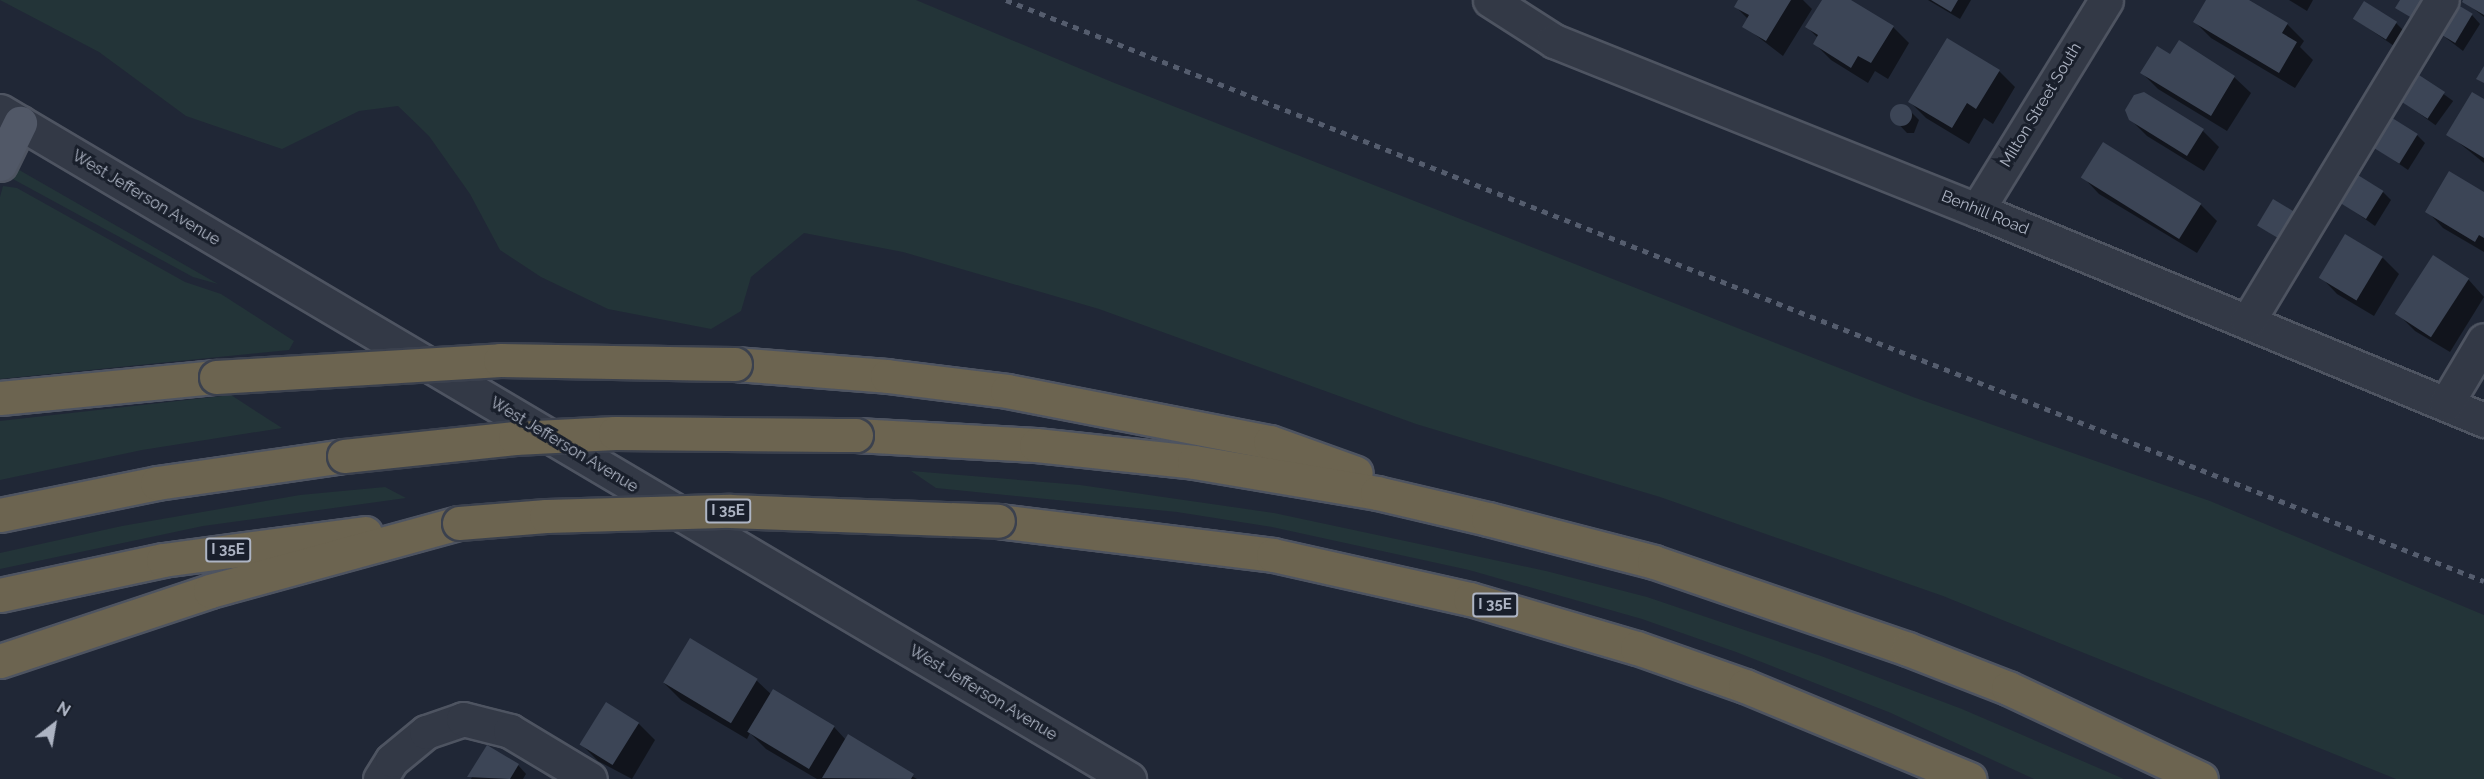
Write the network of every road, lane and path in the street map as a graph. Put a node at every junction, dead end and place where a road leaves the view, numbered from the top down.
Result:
1 (1490, 0) edge
2 (2106, 0) edge
3 (2442, 0) edge
4 (10, 117) edge
5 (0, 164) edge
6 (1977, 210) junction
7 (2248, 321) junction
8 (2484, 340) edge
9 (0, 398) edge
10 (2446, 404) junction
11 (2484, 420) edge
12 (0, 515) edge
13 (1488, 519) junction
14 (459, 523) junction
15 (0, 595) edge
16 (0, 661) edge
17 (386, 769) edge
18 (590, 779) edge
19 (1129, 779) edge
20 (1969, 779) edge
21 (2201, 779) edge

1 - 6 street, Benhill Road
2 - 6 street, Milton Street South
3 - 7 street
4 - 5 main road
4 - 19 street, West Jefferson Avenue
6 - 7 street, Benhill Road
7 - 10 street, Benhill Road
8 - 10 street
9 - 13 highway, bridge
10 - 11 street, Benhill Road
12 - 13 highway, bridge
13 - 21 highway
14 - 15 highway, I 35E
14 - 16 highway
14 - 20 highway, I 35E, bridge
17 - 18 street

